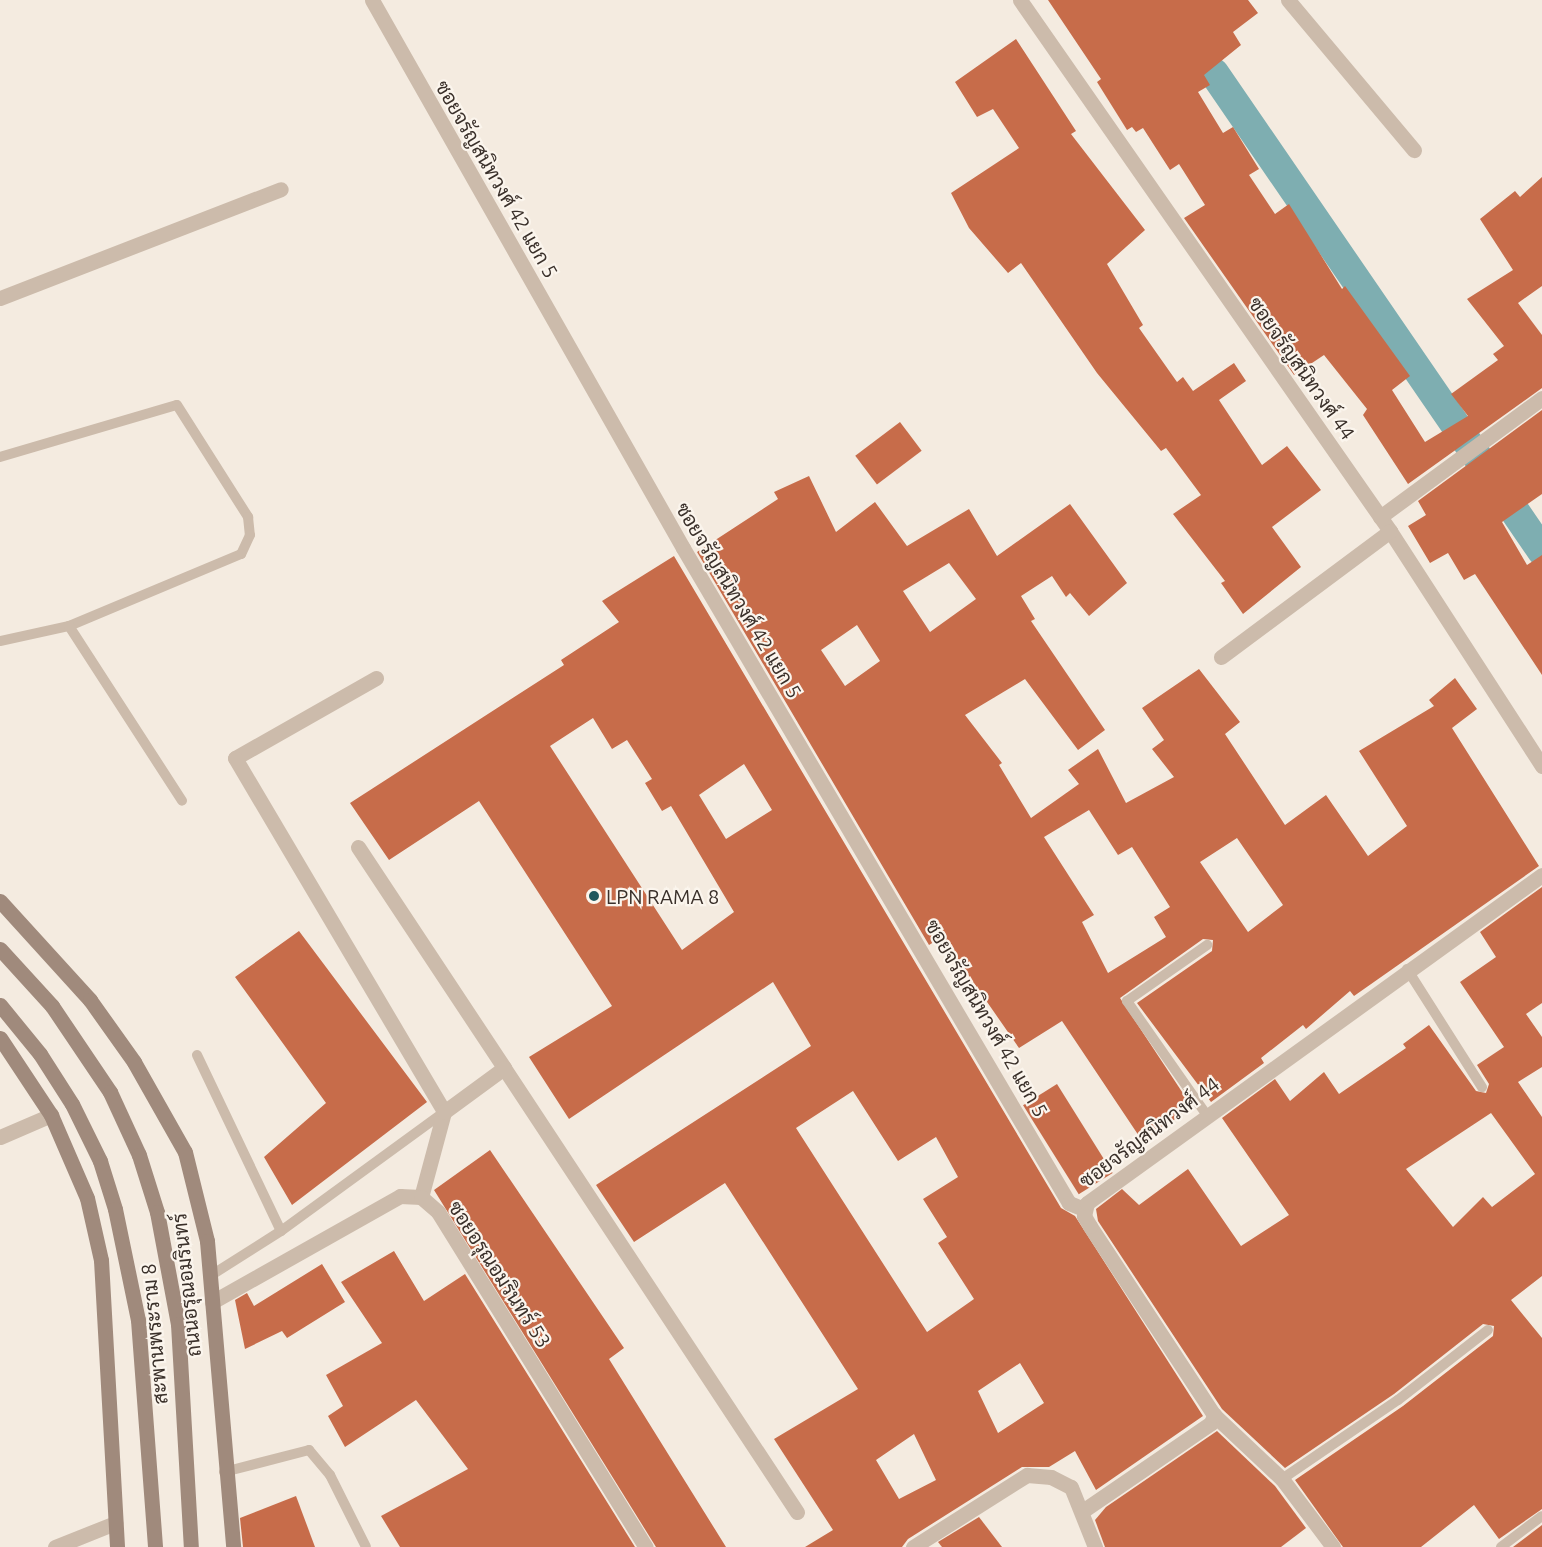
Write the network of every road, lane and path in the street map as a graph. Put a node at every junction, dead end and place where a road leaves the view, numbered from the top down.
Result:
1 (372, 0) edge
2 (1020, 0) edge
3 (1288, 0) edge
4 (1414, 150) dead end
5 (281, 189) dead end
6 (0, 298) edge
7 (1542, 398) edge
8 (0, 457) edge
9 (1380, 517) junction
10 (1390, 531) junction
11 (69, 626) junction
12 (0, 641) edge
13 (1221, 657) dead end
14 (376, 678) dead end
15 (1542, 766) edge
16 (182, 801) dead end
17 (358, 847) dead end
18 (1542, 875) edge
19 (0, 902) edge
20 (1207, 945) dead end
21 (0, 949) edge
22 (1407, 969) junction
23 (0, 1005) edge
24 (0, 1038) edge
25 (197, 1055) dead end
26 (504, 1068) junction
27 (1482, 1087) dead end
28 (444, 1112) junction
29 (1206, 1114) junction
30 (51, 1115) junction
31 (0, 1137) edge
32 (421, 1197) junction
33 (1084, 1209) junction
34 (281, 1231) junction
35 (210, 1276) junction
36 (212, 1302) junction
37 (1488, 1330) dead end
38 (1214, 1415) junction
39 (224, 1472) junction
40 (1282, 1479) junction
41 (1084, 1510) junction
42 (797, 1512) dead end
43 (1542, 1516) edge
44 (115, 1523) junction
45 (231, 1544) edge
46 (55, 1547) edge
47 (117, 1547) edge
48 (155, 1547) edge
49 (191, 1547) edge
50 (366, 1547) edge
51 (646, 1547) edge
52 (913, 1547) edge
53 (1095, 1547) edge
54 (1333, 1547) edge
55 (1501, 1547) edge

1 - 33 street, ซอยจรัญสนิทวงศ์ 42 แยก 5
2 - 9 street, ซอยจรัญสนิทวงศ์ 44
3 - 4 street
5 - 6 street
7 - 9 street
8 - 11 lane
9 - 10 street, ซอยจรัญสนิทวงศ์ 44
10 - 13 street
10 - 15 street, ซอยจรัญสนิทวงศ์ 44
11 - 12 lane
11 - 16 lane
14 - 28 street
17 - 26 street
18 - 22 street, ซอยจรัญสนิทวงศ์ 44
19 - 35 street, ถนนอรุณอมรินทร์
20 - 29 lane
21 - 49 street, สะพานพระราม 8
22 - 27 lane
22 - 29 street, ซอยจรัญสนิทวงศ์ 44
23 - 48 street, สะพานพระราม 8
24 - 30 street
25 - 34 lane
26 - 28 street
26 - 42 street
28 - 32 street
28 - 34 lane
29 - 33 street, ซอยจรัญสนิทวงศ์ 44
30 - 31 street
30 - 44 street
32 - 36 street, ซอยอรุณอมรินทร์ 53
32 - 51 street, ซอยอรุณอมรินทร์ 53
33 - 38 street, ซอยจรัญสนิทวงศ์ 44
34 - 35 lane
35 - 36 street, ถนนอรุณอมรินทร์
36 - 39 street, ถนนอรุณอมรินทร์
37 - 40 lane
38 - 40 street, ซอยจรัญสนิทวงศ์ 44
38 - 41 street
39 - 45 street, ถนนอรุณอมรินทร์
39 - 50 lane
40 - 54 street, ซอยจรัญสนิทวงศ์ 44
41 - 52 street
41 - 53 street
43 - 55 lane
44 - 46 street
44 - 47 street

